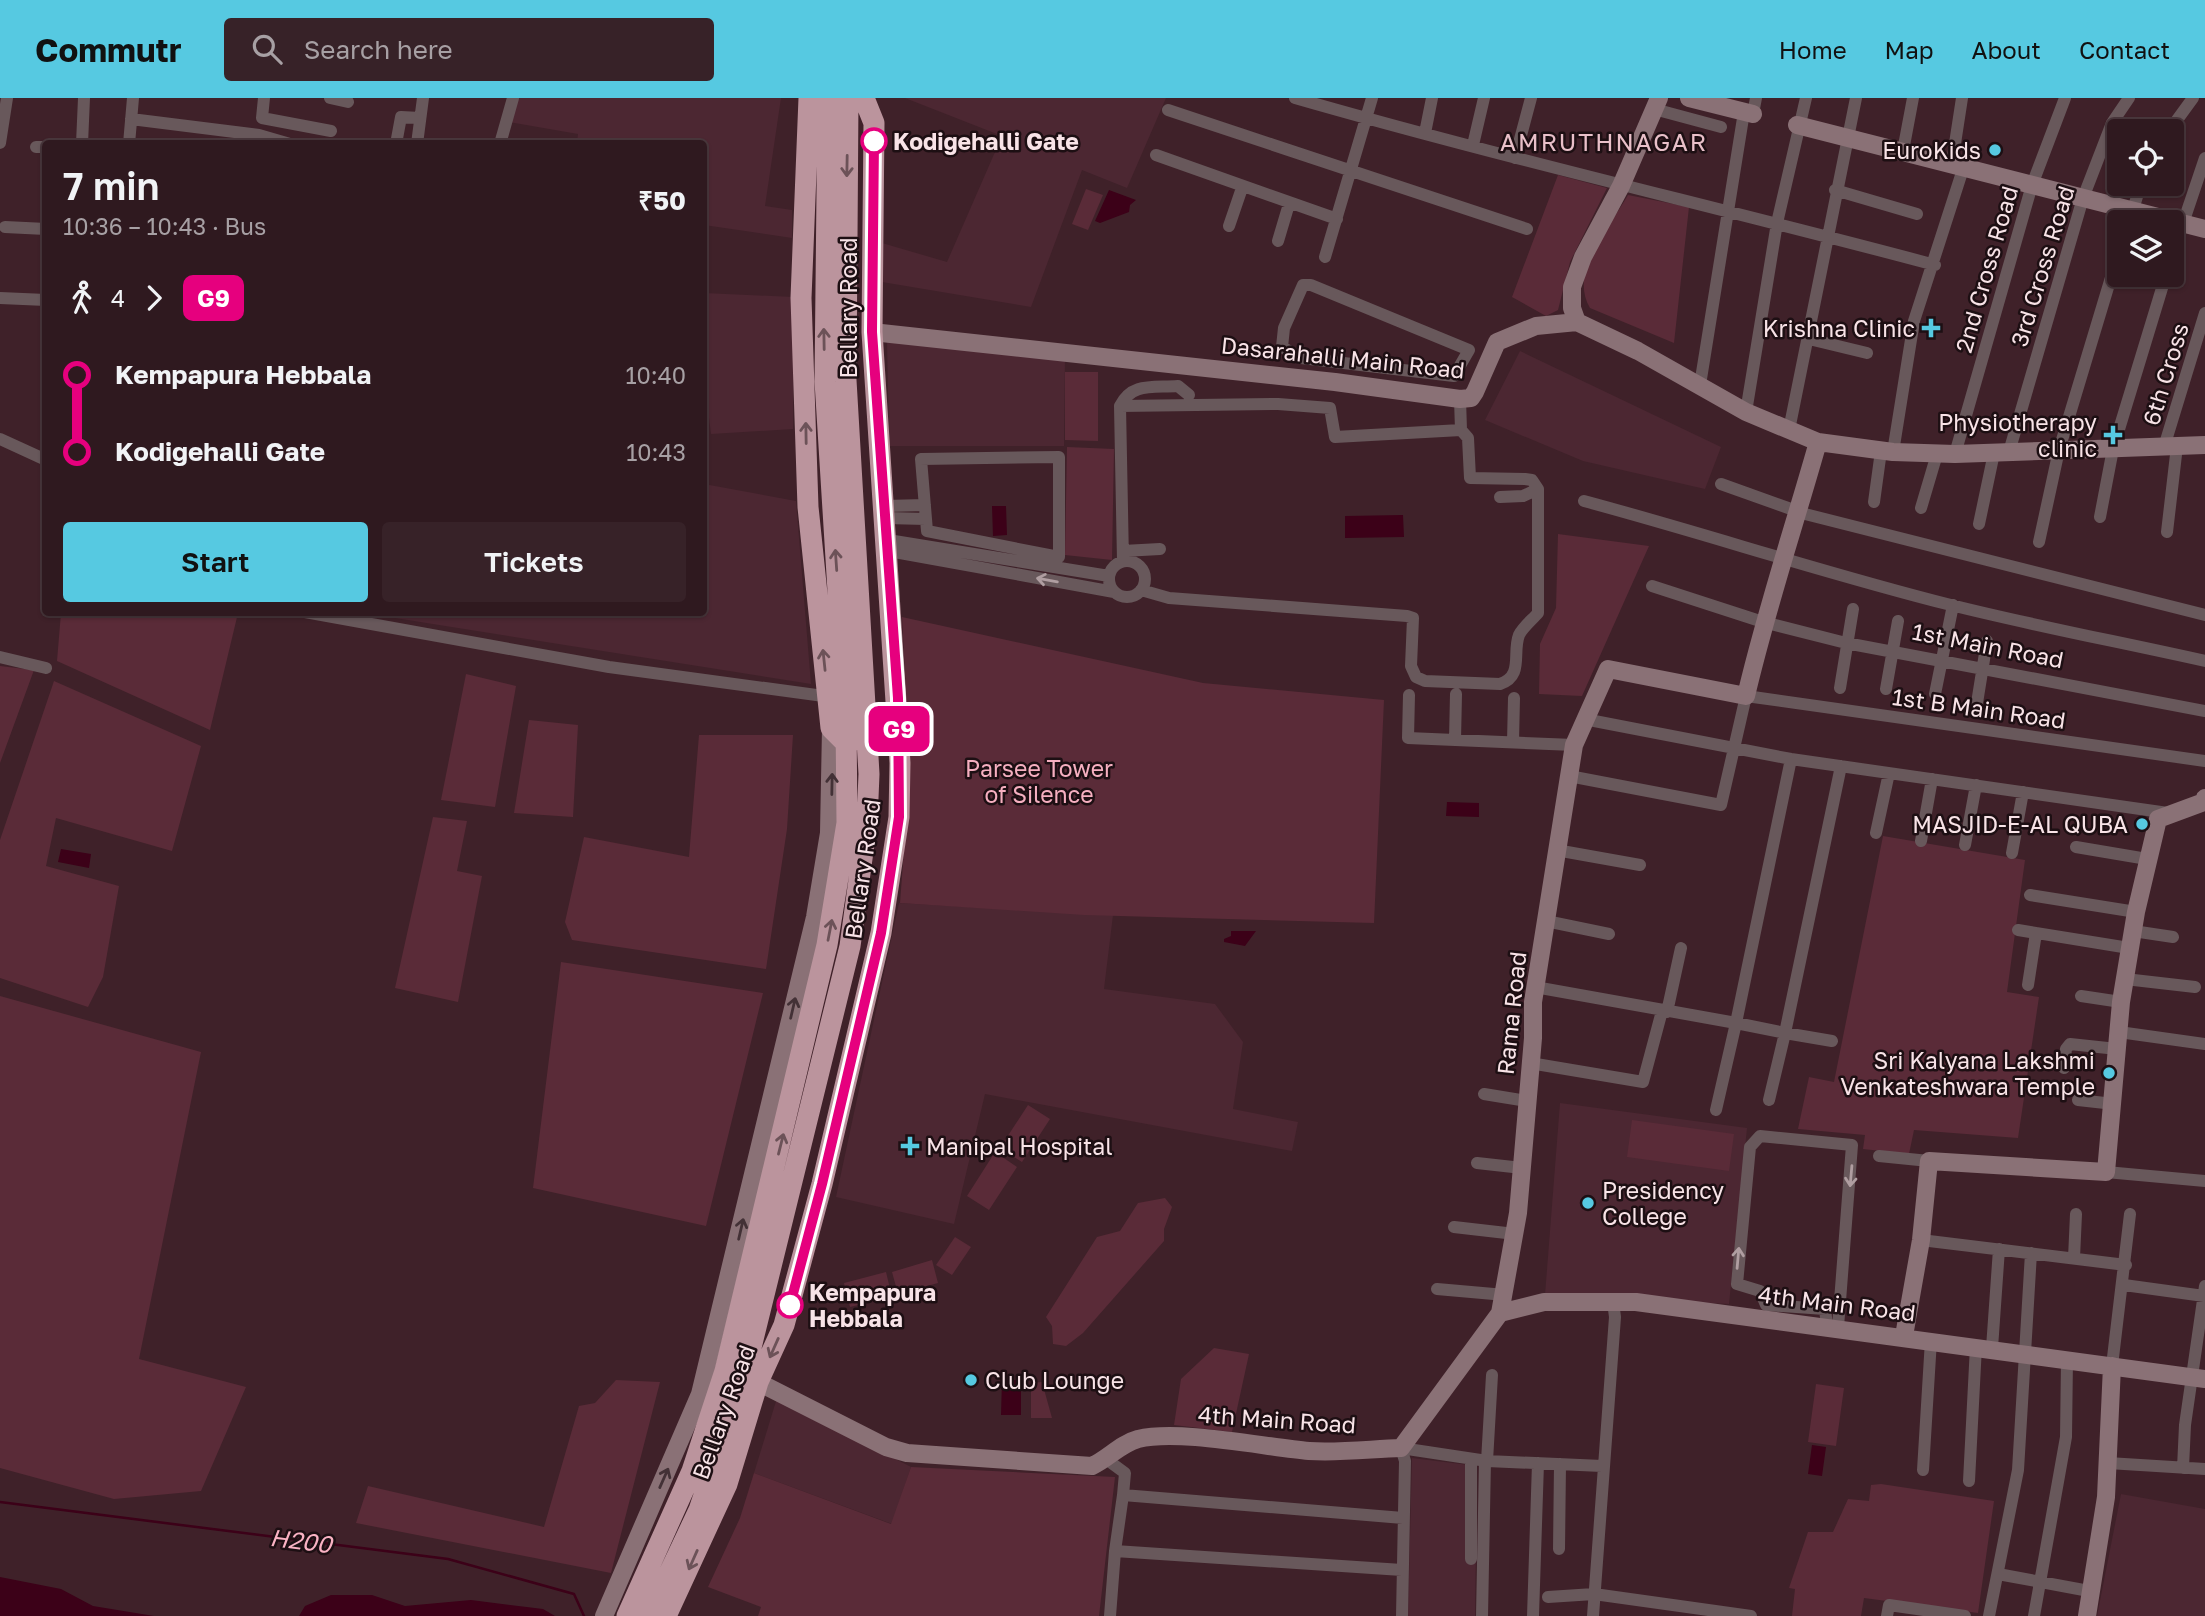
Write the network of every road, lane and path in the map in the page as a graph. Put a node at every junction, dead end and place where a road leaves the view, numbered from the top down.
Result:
1 (7, 98) edge
2 (84, 98) edge
3 (133, 98) edge
4 (264, 98) edge
5 (330, 98) edge
6 (423, 98) edge
7 (513, 98) edge
8 (809, 98) edge
9 (828, 98) edge
10 (848, 98) edge
11 (864, 98) edge
12 (875, 98) edge
13 (1295, 98) edge
14 (1372, 98) edge
15 (1432, 98) edge
16 (1484, 98) edge
17 (1531, 98) edge
18 (1806, 98) edge
19 (1856, 98) edge
20 (1913, 98) edge
21 (1962, 98) edge
22 (2065, 98) edge
23 (2129, 98) edge
24 (2193, 98) edge
25 (1698, 99) edge
26 (348, 102) dead end
27 (1656, 104) edge
28 (1751, 108) edge
29 (1168, 110) dead end
30 (262, 118) junction
31 (420, 118) junction
32 (131, 119) junction
33 (1367, 119) junction
34 (2178, 119) edge
35 (874, 123) junction
36 (1797, 125) junction
37 (1721, 127) dead end
38 (331, 131) dead end
39 (1425, 133) junction
40 (259, 135) junction
41 (1846, 137) junction
42 (82, 140) edge
43 (129, 140) edge
44 (276, 140) edge
45 (397, 140) edge
46 (417, 140) edge
47 (500, 140) edge
48 (0, 143) edge
49 (1473, 145) junction
50 (1903, 151) junction
51 (1156, 155) dead end
52 (1516, 158) junction
53 (2205, 158) edge
54 (1958, 164) junction
55 (1351, 172) junction
56 (2032, 185) junction
57 (1621, 186) junction
58 (1242, 188) junction
59 (1835, 190) junction
60 (2083, 198) junction
61 (1289, 204) junction
62 (1727, 210) junction
63 (2114, 210) edge
64 (1917, 214) dead end
65 (2184, 217) edge
66 (1336, 219) junction
67 (1777, 223) junction
68 (2184, 224) edge
69 (1229, 226) dead end
70 (5, 227) dead end
71 (42, 229) edge
72 (1527, 229) dead end
73 (2205, 229) edge
74 (1827, 235) junction
75 (1278, 241) dead end
76 (1325, 257) dead end
77 (1935, 265) junction
78 (802, 286) junction
79 (2108, 287) edge
80 (2162, 287) edge
81 (0, 298) edge
82 (42, 300) edge
83 (2205, 313) edge
84 (1577, 322) junction
85 (872, 324) junction
86 (1809, 339) junction
87 (1867, 353) dead end
88 (1322, 361) junction
89 (1337, 363) junction
90 (1328, 381) junction
91 (1700, 385) junction
92 (1189, 395) dead end
93 (1460, 399) junction
94 (1120, 406) junction
95 (837, 407) junction
96 (1746, 412) junction
97 (1461, 430) junction
98 (1789, 430) junction
99 (0, 439) edge
100 (1818, 442) junction
101 (2205, 445) edge
102 (2171, 447) junction
103 (2113, 449) junction
104 (2059, 450) junction
105 (1887, 451) junction
106 (2002, 453) junction
107 (1937, 454) junction
108 (1955, 454) junction
109 (42, 458) edge
110 (1721, 484) dead end
111 (1538, 489) junction
112 (1500, 497) dead end
113 (1584, 501) dead end
114 (1874, 502) dead end
115 (925, 505) junction
116 (1921, 508) dead end
117 (1799, 512) junction
118 (2100, 517) dead end
119 (926, 519) junction
120 (1979, 524) dead end
121 (887, 529) junction
122 (2167, 532) dead end
123 (2039, 542) dead end
124 (1160, 548) dead end
125 (1123, 556) junction
126 (1785, 560) junction
127 (1109, 576) junction
128 (1652, 586) dead end
129 (1141, 590) junction
130 (1114, 592) junction
131 (1953, 605) junction
132 (1853, 609) dead end
133 (2205, 615) edge
134 (326, 616) edge
135 (1898, 621) dead end
136 (1763, 622) junction
137 (1987, 641) dead end
138 (1846, 643) junction
139 (1892, 652) junction
140 (0, 657) edge
141 (2205, 661) edge
142 (1942, 662) junction
143 (46, 668) dead end
144 (1982, 669) junction
145 (1840, 688) dead end
146 (1886, 690) dead end
147 (1456, 694) dead end
148 (1936, 694) dead end
149 (1409, 695) dead end
150 (1746, 696) junction
151 (836, 697) junction
152 (1514, 698) dead end
153 (1977, 702) dead end
154 (2205, 711) edge
155 (1584, 719) junction
156 (831, 728) junction
157 (1455, 740) junction
158 (1513, 742) junction
159 (848, 745) junction
160 (1574, 745) junction
161 (1734, 748) junction
162 (1791, 759) junction
163 (2205, 761) edge
164 (1841, 766) junction
165 (1889, 773) junction
166 (1569, 776) junction
167 (1932, 779) junction
168 (1976, 785) junction
169 (2023, 792) junction
170 (2205, 800) edge
171 (2168, 813) junction
172 (1876, 833) dead end
173 (1921, 841) dead end
174 (1965, 845) dead end
175 (2076, 848) dead end
176 (1556, 850) junction
177 (2012, 853) dead end
178 (2147, 859) junction
179 (1640, 865) dead end
180 (2030, 895) dead end
181 (2136, 912) junction
182 (1546, 921) junction
183 (2018, 930) dead end
184 (2036, 933) junction
185 (1609, 934) dead end
186 (2173, 937) dead end
187 (2131, 940) junction
188 (1681, 948) dead end
189 (2125, 979) junction
190 (2028, 985) dead end
191 (1535, 987) junction
192 (2195, 987) dead end
193 (2081, 996) dead end
194 (2121, 1002) junction
195 (1664, 1011) junction
196 (1736, 1024) junction
197 (1785, 1033) junction
198 (2118, 1040) junction
199 (1832, 1041) dead end
200 (2205, 1044) edge
201 (1530, 1063) junction
202 (2064, 1068) dead end
203 (1484, 1094) dead end
204 (1769, 1100) dead end
205 (2078, 1100) dead end
206 (1527, 1101) junction
207 (2114, 1104) junction
208 (1716, 1110) dead end
209 (1879, 1156) dead end
210 (1929, 1161) junction
211 (1477, 1163) dead end
212 (1521, 1168) junction
213 (2106, 1172) junction
214 (2205, 1181) edge
215 (2077, 1214) dead end
216 (2130, 1214) dead end
217 (1454, 1227) dead end
218 (1515, 1234) junction
219 (1921, 1240) junction
220 (1999, 1249) junction
221 (2031, 1253) junction
222 (2074, 1258) junction
223 (2126, 1265) junction
224 (739, 1279) junction
225 (2124, 1284) junction
226 (1437, 1289) dead end
227 (2204, 1291) edge
228 (1505, 1295) junction
229 (1613, 1302) junction
230 (1500, 1313) junction
231 (1832, 1326) junction
232 (1904, 1336) junction
233 (1931, 1340) junction
234 (1984, 1347) junction
235 (2024, 1353) junction
236 (2067, 1359) junction
237 (2112, 1366) junction
238 (1492, 1375) dead end
239 (2199, 1378) edge
240 (758, 1381) junction
241 (1401, 1448) junction
242 (1106, 1459) junction
243 (1481, 1460) junction
244 (1538, 1463) junction
245 (2108, 1463) junction
246 (1560, 1464) junction
247 (1602, 1466) junction
248 (2183, 1468) junction
249 (2205, 1469) edge
250 (1923, 1470) dead end
251 (1969, 1481) dead end
252 (1123, 1495) junction
253 (1404, 1518) junction
254 (1559, 1549) dead end
255 (1115, 1550) junction
256 (1471, 1559) dead end
257 (1402, 1570) junction
258 (1998, 1574) junction
259 (2041, 1581) junction
260 (2089, 1591) junction
261 (1594, 1594) junction
262 (1548, 1597) dead end
263 (613, 1613) edge
264 (649, 1616) edge
265 (666, 1616) edge
266 (1110, 1616) edge
267 (1402, 1616) edge
268 (1482, 1616) edge
269 (1533, 1616) edge
270 (1593, 1616) edge
271 (1751, 1616) edge
272 (1887, 1616) edge
273 (1964, 1616) edge
274 (1989, 1616) edge
275 (2034, 1616) edge
276 (2087, 1616) edge

1 - 48 street
2 - 42 street
3 - 32 street
4 - 30 street
5 - 26 street
6 - 31 street
7 - 47 street
8 - 78 highway
95 -> 9 highway, Bellary Road
10 -> 95 highway, Bellary Road
11 - 35 highway, Bellary Road
12 - 35 street
13 - 33 street
14 - 33 street
15 - 39 street
16 - 49 street
17 - 52 street
18 - 36 street
19 - 41 street
20 - 50 street
21 - 54 street
22 - 56 street, 2nd Cross Road
23 - 60 street, 3rd Cross Road
24 - 34 street
25 - 28 street
27 - 37 street
27 - 57 street
28 - 62 street
29 - 55 street
30 - 38 street
30 - 40 street
31 - 45 street
31 - 46 street
32 - 40 street
32 - 43 street
33 - 39 street
33 - 55 street
35 - 85 highway, Bellary Road
36 - 41 street
36 - 67 street
39 - 49 street
40 - 44 street
41 - 50 street
41 - 59 street
49 - 52 street
50 - 54 street
51 - 58 street
52 - 57 street
53 - 65 street
54 - 56 street
54 - 77 street
55 - 66 street
55 - 72 street
56 - 60 street
56 - 108 street, 2nd Cross Road
57 - 62 street
57 - 84 street
58 - 61 street
58 - 69 street
59 - 64 street
59 - 74 street
60 - 63 street
60 - 106 street, 3rd Cross Road
61 - 66 street
61 - 75 street
62 - 67 street
62 - 91 street
66 - 76 street
67 - 74 street
67 - 96 street
68 - 73 street
70 - 71 street
74 - 77 street
74 - 86 street
77 - 105 street
78 - 85 highway
151 -> 78 highway
79 - 104 street
80 - 103 street
81 - 82 street
83 - 102 street, 6th Cross
84 - 91 street
84 - 93 street, Dasarahalli Main Road
85 - 90 street, Dasarahalli Main Road
85 - 121 highway, Bellary Road
86 - 87 street
86 - 98 street
88 - 89 street
88 - 89 street
88 - 90 street
89 - 90 street
90 - 93 street, Dasarahalli Main Road
91 - 96 street
92 - 94 street
93 - 97 street
94 - 97 street
94 - 125 street
151 -> 95 highway, Bellary Road
95 - 264 highway, Bellary Road
96 - 98 street
97 - 111 street
98 - 100 street
99 - 109 street
100 - 105 street
100 - 117 street
101 - 102 street
102 - 103 street
102 - 122 street, 6th Cross
103 - 104 street
103 - 118 street
104 - 106 street
104 - 123 street
105 - 107 street
105 - 114 street
106 - 108 street
106 - 120 street, 3rd Cross Road
107 - 108 street
107 - 116 street
110 - 117 street
111 - 112 street
111 - 129 street
113 - 126 street
115 - 119 street
115 - 119 street
115 - 121 street
117 - 126 street
117 - 133 street
119 - 121 street
121 - 127 street
130 -> 121 street
121 -> 240 highway, Bellary Road
124 - 125 street
125 - 127 street
125 - 129 street
126 - 131 street
126 - 136 street
127 - 130 street
128 - 136 street, 1st Main Road
129 - 130 street
131 - 141 street
131 - 142 street
132 - 138 street
134 - 151 street
135 - 139 street
136 - 138 street, 1st Main Road
136 - 150 street
137 - 144 street
138 - 139 street, 1st Main Road
138 - 145 street
139 - 142 street, 1st Main Road
139 - 146 street
140 - 143 street
142 - 144 street, 1st Main Road
142 - 148 street
144 - 153 street
144 - 154 street, 1st Main Road
147 - 157 street
149 - 157 street
150 - 155 street, Rama Road
150 - 161 street
150 - 163 street, 1st B Main Road
151 - 156 highway
151 - 159 highway, Bellary Road
152 - 158 street
155 - 160 street, Rama Road
155 - 161 street
156 - 159 highway
224 -> 156 street
157 - 158 street
158 - 160 street
224 -> 159 highway, Bellary Road
160 - 166 street, Rama Road
161 - 162 street
161 - 166 street
162 - 164 street
162 - 196 street
164 - 165 street
164 - 197 street
165 - 167 street
165 - 172 street
166 - 176 street, Rama Road
167 - 168 street
167 - 173 street
168 - 169 street
168 - 174 street
169 - 171 street
169 - 177 street
170 - 171 street
171 - 178 street
175 - 178 street
176 - 179 street
176 - 182 street, Rama Road
178 - 181 street
180 - 181 street
181 - 187 street
182 - 185 street
182 - 191 street, Rama Road
183 - 184 street
184 - 187 street
184 - 190 street
186 - 187 street
187 - 189 street
188 - 195 street
189 - 192 street
189 - 194 street
191 - 195 street
191 - 201 street, Rama Road
193 - 194 street
194 - 198 street
195 - 196 street
195 - 201 street
196 - 197 street
196 - 208 street
197 - 199 street
197 - 204 street
198 - 200 street
198 - 202 street
198 - 207 street
201 - 206 street, Rama Road
203 - 206 street
205 - 207 street
206 - 212 street, Rama Road
207 - 213 street
209 - 210 street
210 - 213 street
210 - 219 street
211 - 212 street
212 - 218 street, Rama Road
213 - 214 street
215 - 222 street
216 - 223 street
217 - 218 street
218 - 228 street, Rama Road
219 - 220 street
219 - 232 street
220 - 221 street
220 - 234 street
221 - 222 street
221 - 235 street
222 - 223 street
223 - 225 street
263 -> 224 highway, Bellary Road
225 - 227 street
225 - 237 street
226 - 228 street
227 - 239 street
228 - 230 street, Rama Road
229 - 230 street, 4th Main Road
229 - 231 street, 4th Main Road
229 - 247 street
230 - 241 street
231 -> 231 street
231 - 232 street, 4th Main Road
232 - 233 street, 4th Main Road
233 - 234 street, 4th Main Road
233 - 250 street
234 - 235 street, 4th Main Road
234 - 251 street
235 - 236 street, 4th Main Road
235 - 258 street
236 - 237 street, 4th Main Road
236 - 259 street
237 - 239 street, 4th Main Road
237 - 245 street
238 - 243 street
239 - 248 street
240 - 242 street, 4th Main Road
240 -> 265 highway, Bellary Road
241 - 242 street, 4th Main Road
241 - 243 street
241 - 253 street
242 - 252 street
243 - 244 street
243 - 256 street
243 - 268 street
244 - 246 street
244 - 269 street
245 - 248 street
245 - 260 street
246 - 247 street
246 - 254 street
247 - 261 street
248 - 249 street
252 - 253 street
252 - 255 street
253 - 257 street
255 - 257 street
255 - 266 street
257 - 267 street
258 - 259 street
258 - 274 street
259 - 260 street
259 - 275 street
260 - 276 street
261 - 262 street
261 - 270 street
261 - 271 street
272 - 273 street

